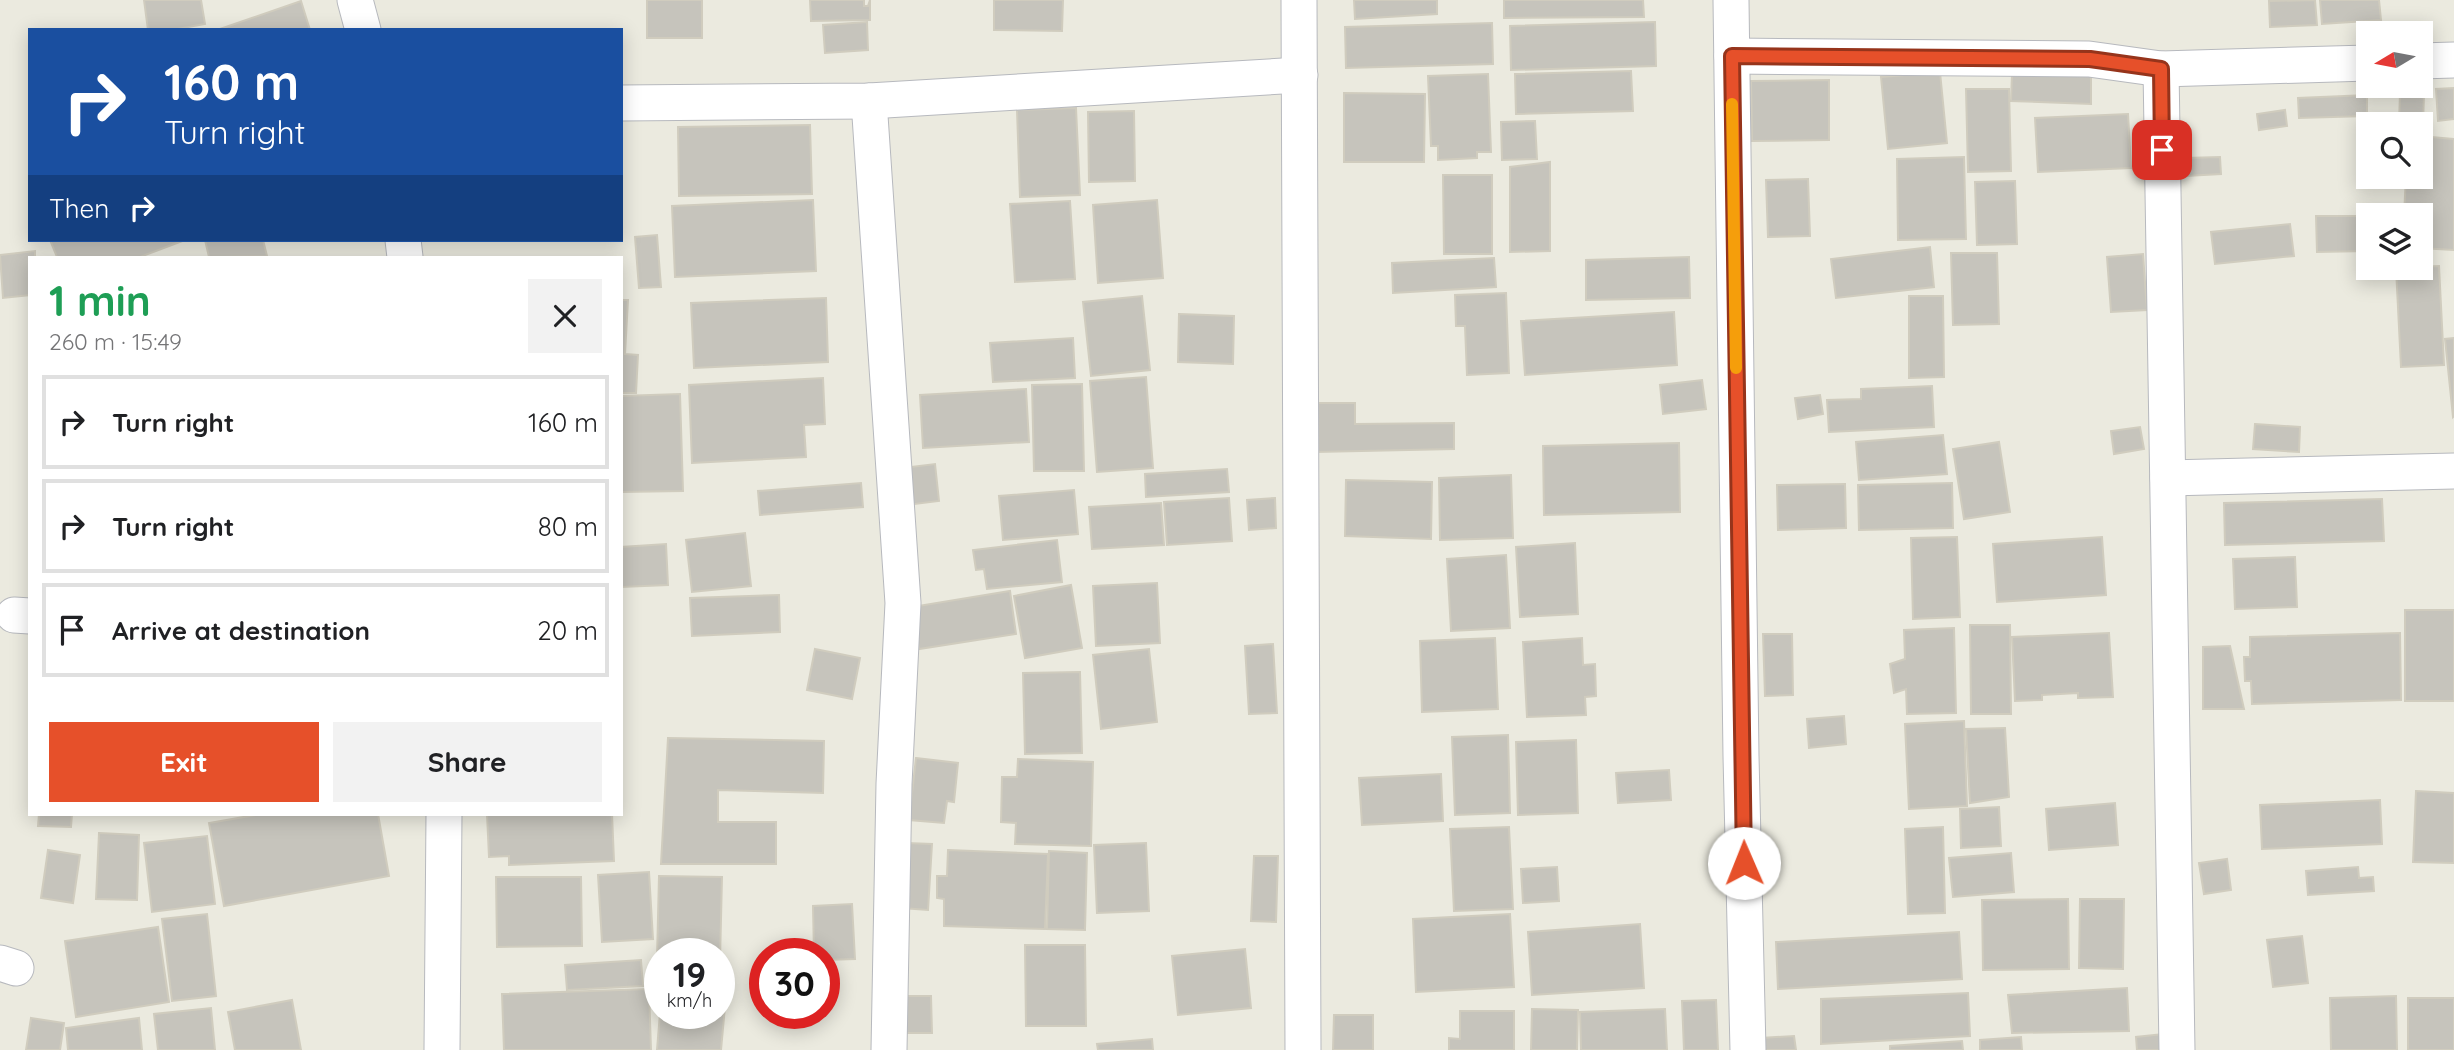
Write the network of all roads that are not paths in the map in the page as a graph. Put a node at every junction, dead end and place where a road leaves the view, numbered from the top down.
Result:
1 (355, 0) edge
2 (1299, 0) edge
3 (1731, 0) edge
4 (362, 28) edge
5 (1732, 56) junction
6 (2454, 60) edge
7 (2433, 61) edge
8 (2356, 62) edge
9 (2161, 69) junction
10 (1300, 75) junction
11 (869, 101) junction
12 (623, 103) edge
13 (2454, 471) edge
14 (2168, 478) junction
15 (444, 816) edge
16 (442, 1050) edge
17 (889, 1050) edge
18 (1303, 1050) edge
19 (1748, 1050) edge
20 (2177, 1050) edge

1 - 4 street
2 - 10 street
3 - 5 street
5 - 9 street
5 - 19 street
6 - 7 street
8 - 9 street
9 - 14 street
10 - 11 street
10 - 18 street
11 - 12 street
11 - 17 street
13 - 14 street
14 - 20 street
15 - 16 street

